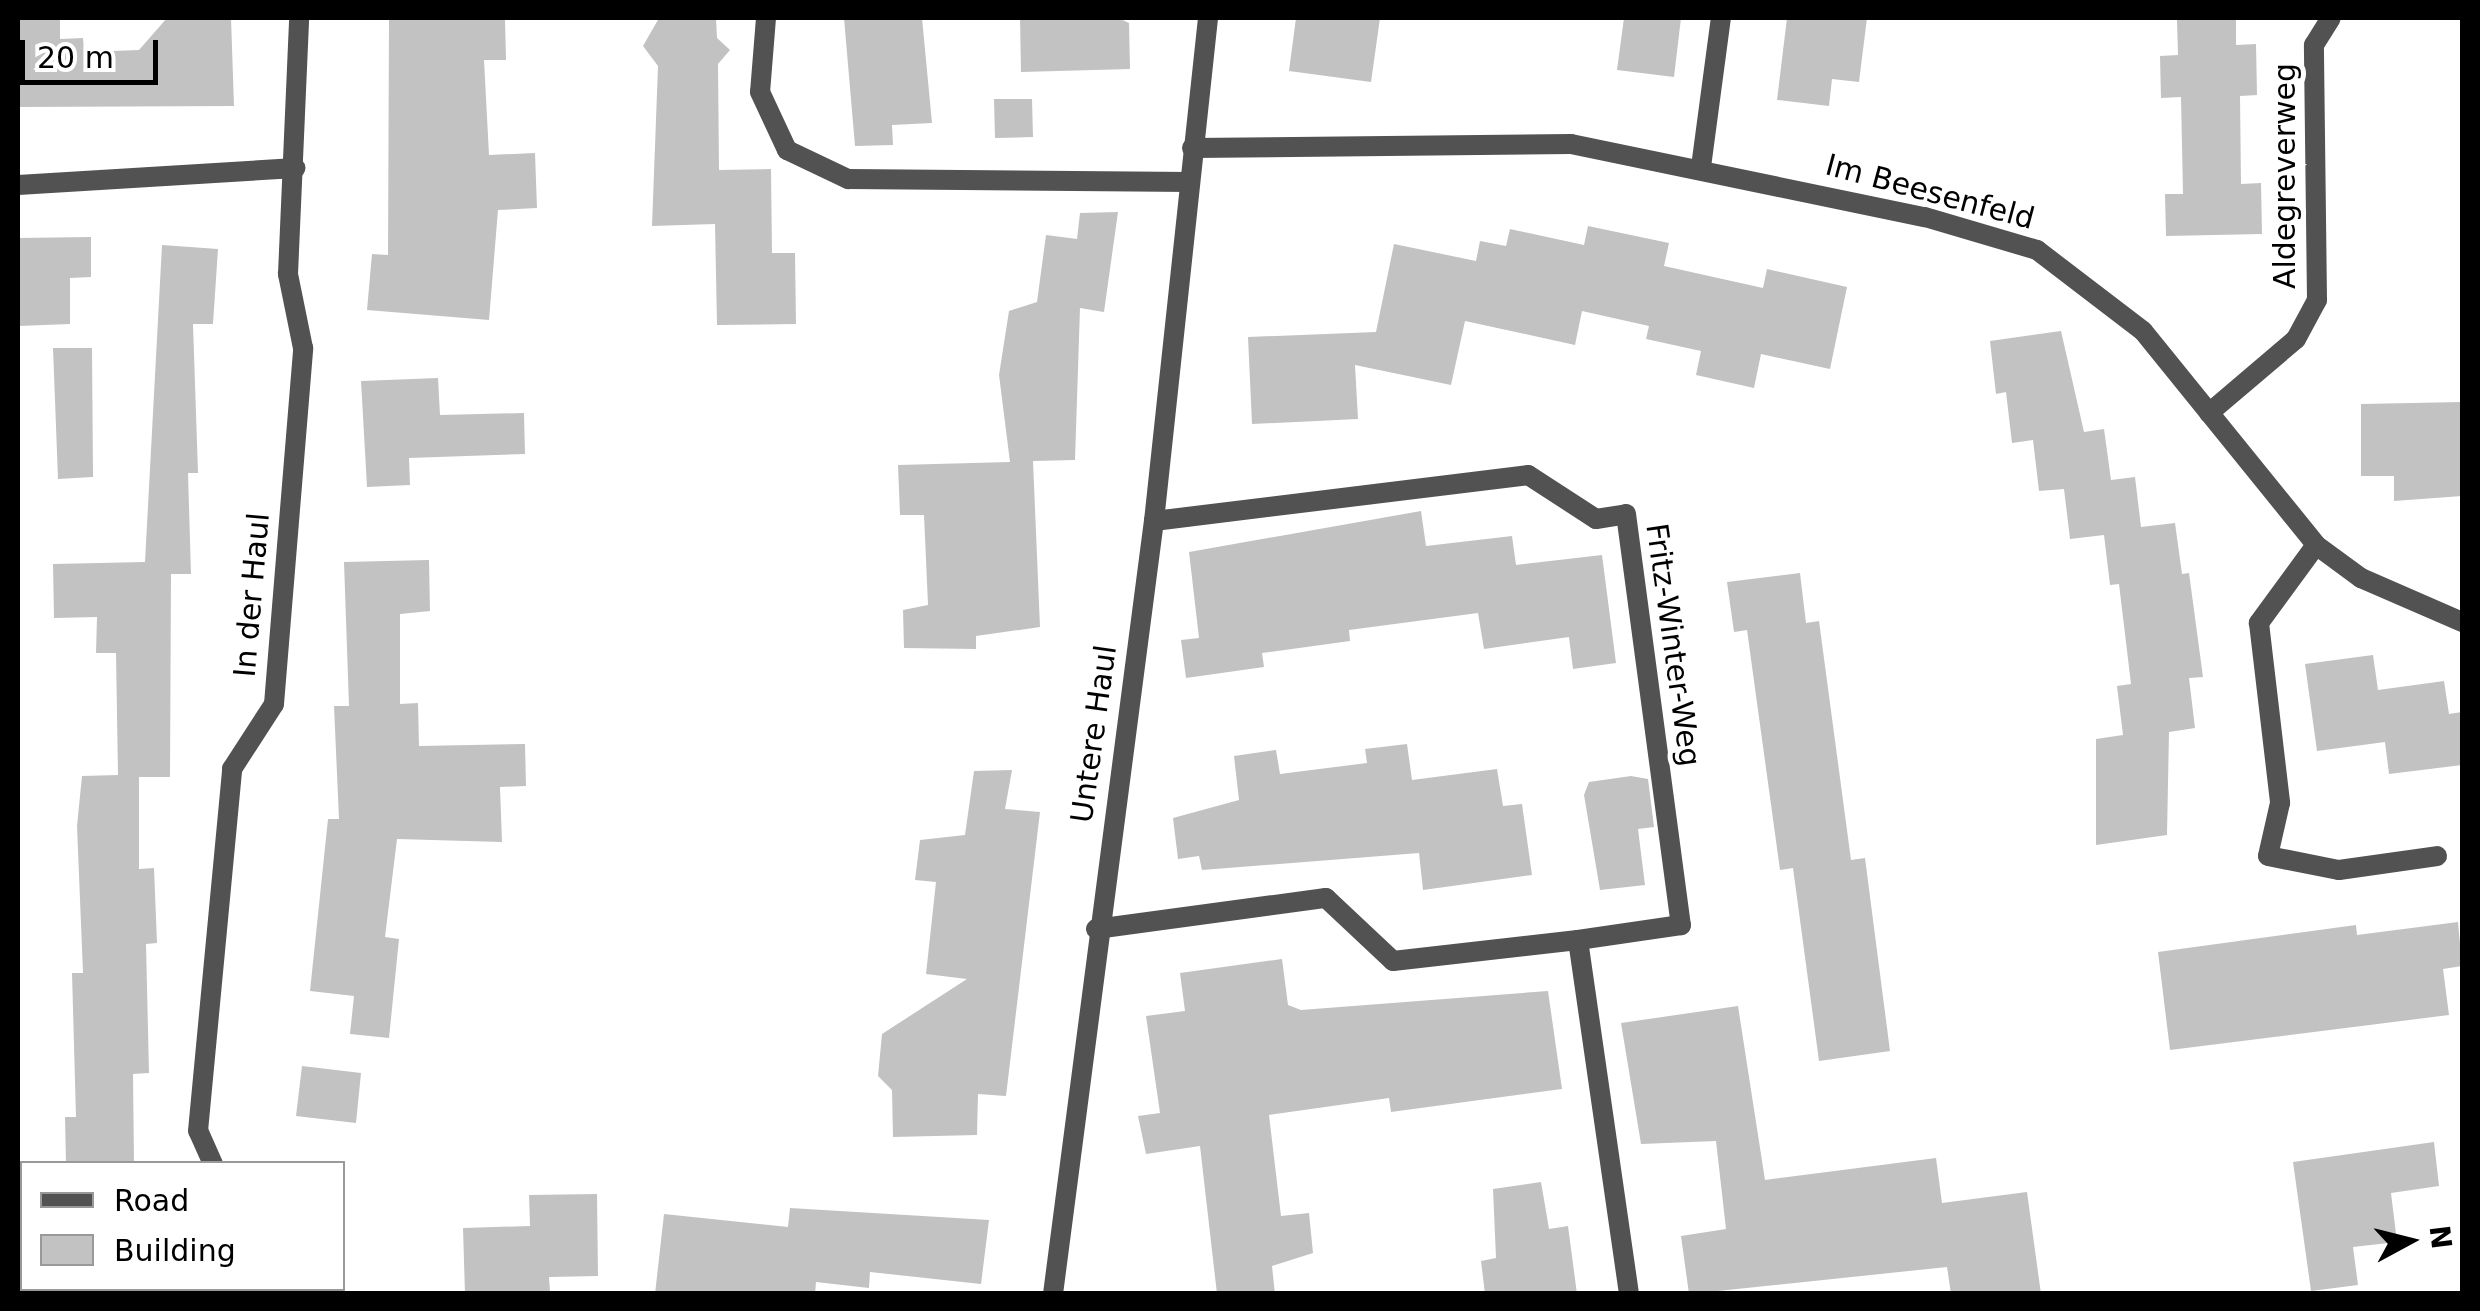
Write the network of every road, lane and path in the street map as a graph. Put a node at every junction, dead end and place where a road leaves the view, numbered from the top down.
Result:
1 (299, 18) edge
2 (766, 18) edge
3 (1208, 18) edge
4 (1721, 18) edge
5 (2331, 18) edge
6 (1192, 148) junction
7 (1701, 167) junction
8 (295, 168) junction
9 (1190, 182) junction
10 (18, 185) edge
11 (2209, 412) junction
12 (1154, 521) junction
13 (2316, 545) junction
14 (2462, 622) edge
15 (2436, 856) dead end
16 (1096, 928) junction
17 (1578, 940) junction
18 (212, 1161) edge
19 (1052, 1294) edge
20 (1629, 1294) edge

1 - 8 street, In der Haul
2 - 9 street
3 - 6 street, Untere Haul
4 - 7 street
5 - 11 street, Aldegreverweg
6 - 7 street, Im Beesenfeld
6 - 9 street, Untere Haul
7 - 11 street, Im Beesenfeld
8 - 10 street
8 - 18 street, In der Haul
9 - 12 street, Untere Haul
11 - 13 street, Im Beesenfeld
12 - 16 street, Untere Haul
12 - 17 street, Fritz-Winter-Weg
13 - 14 street, Im Beesenfeld
13 - 15 street
16 - 17 street, Fritz-Winter-Weg
16 - 19 street, Untere Haul
17 - 20 street

